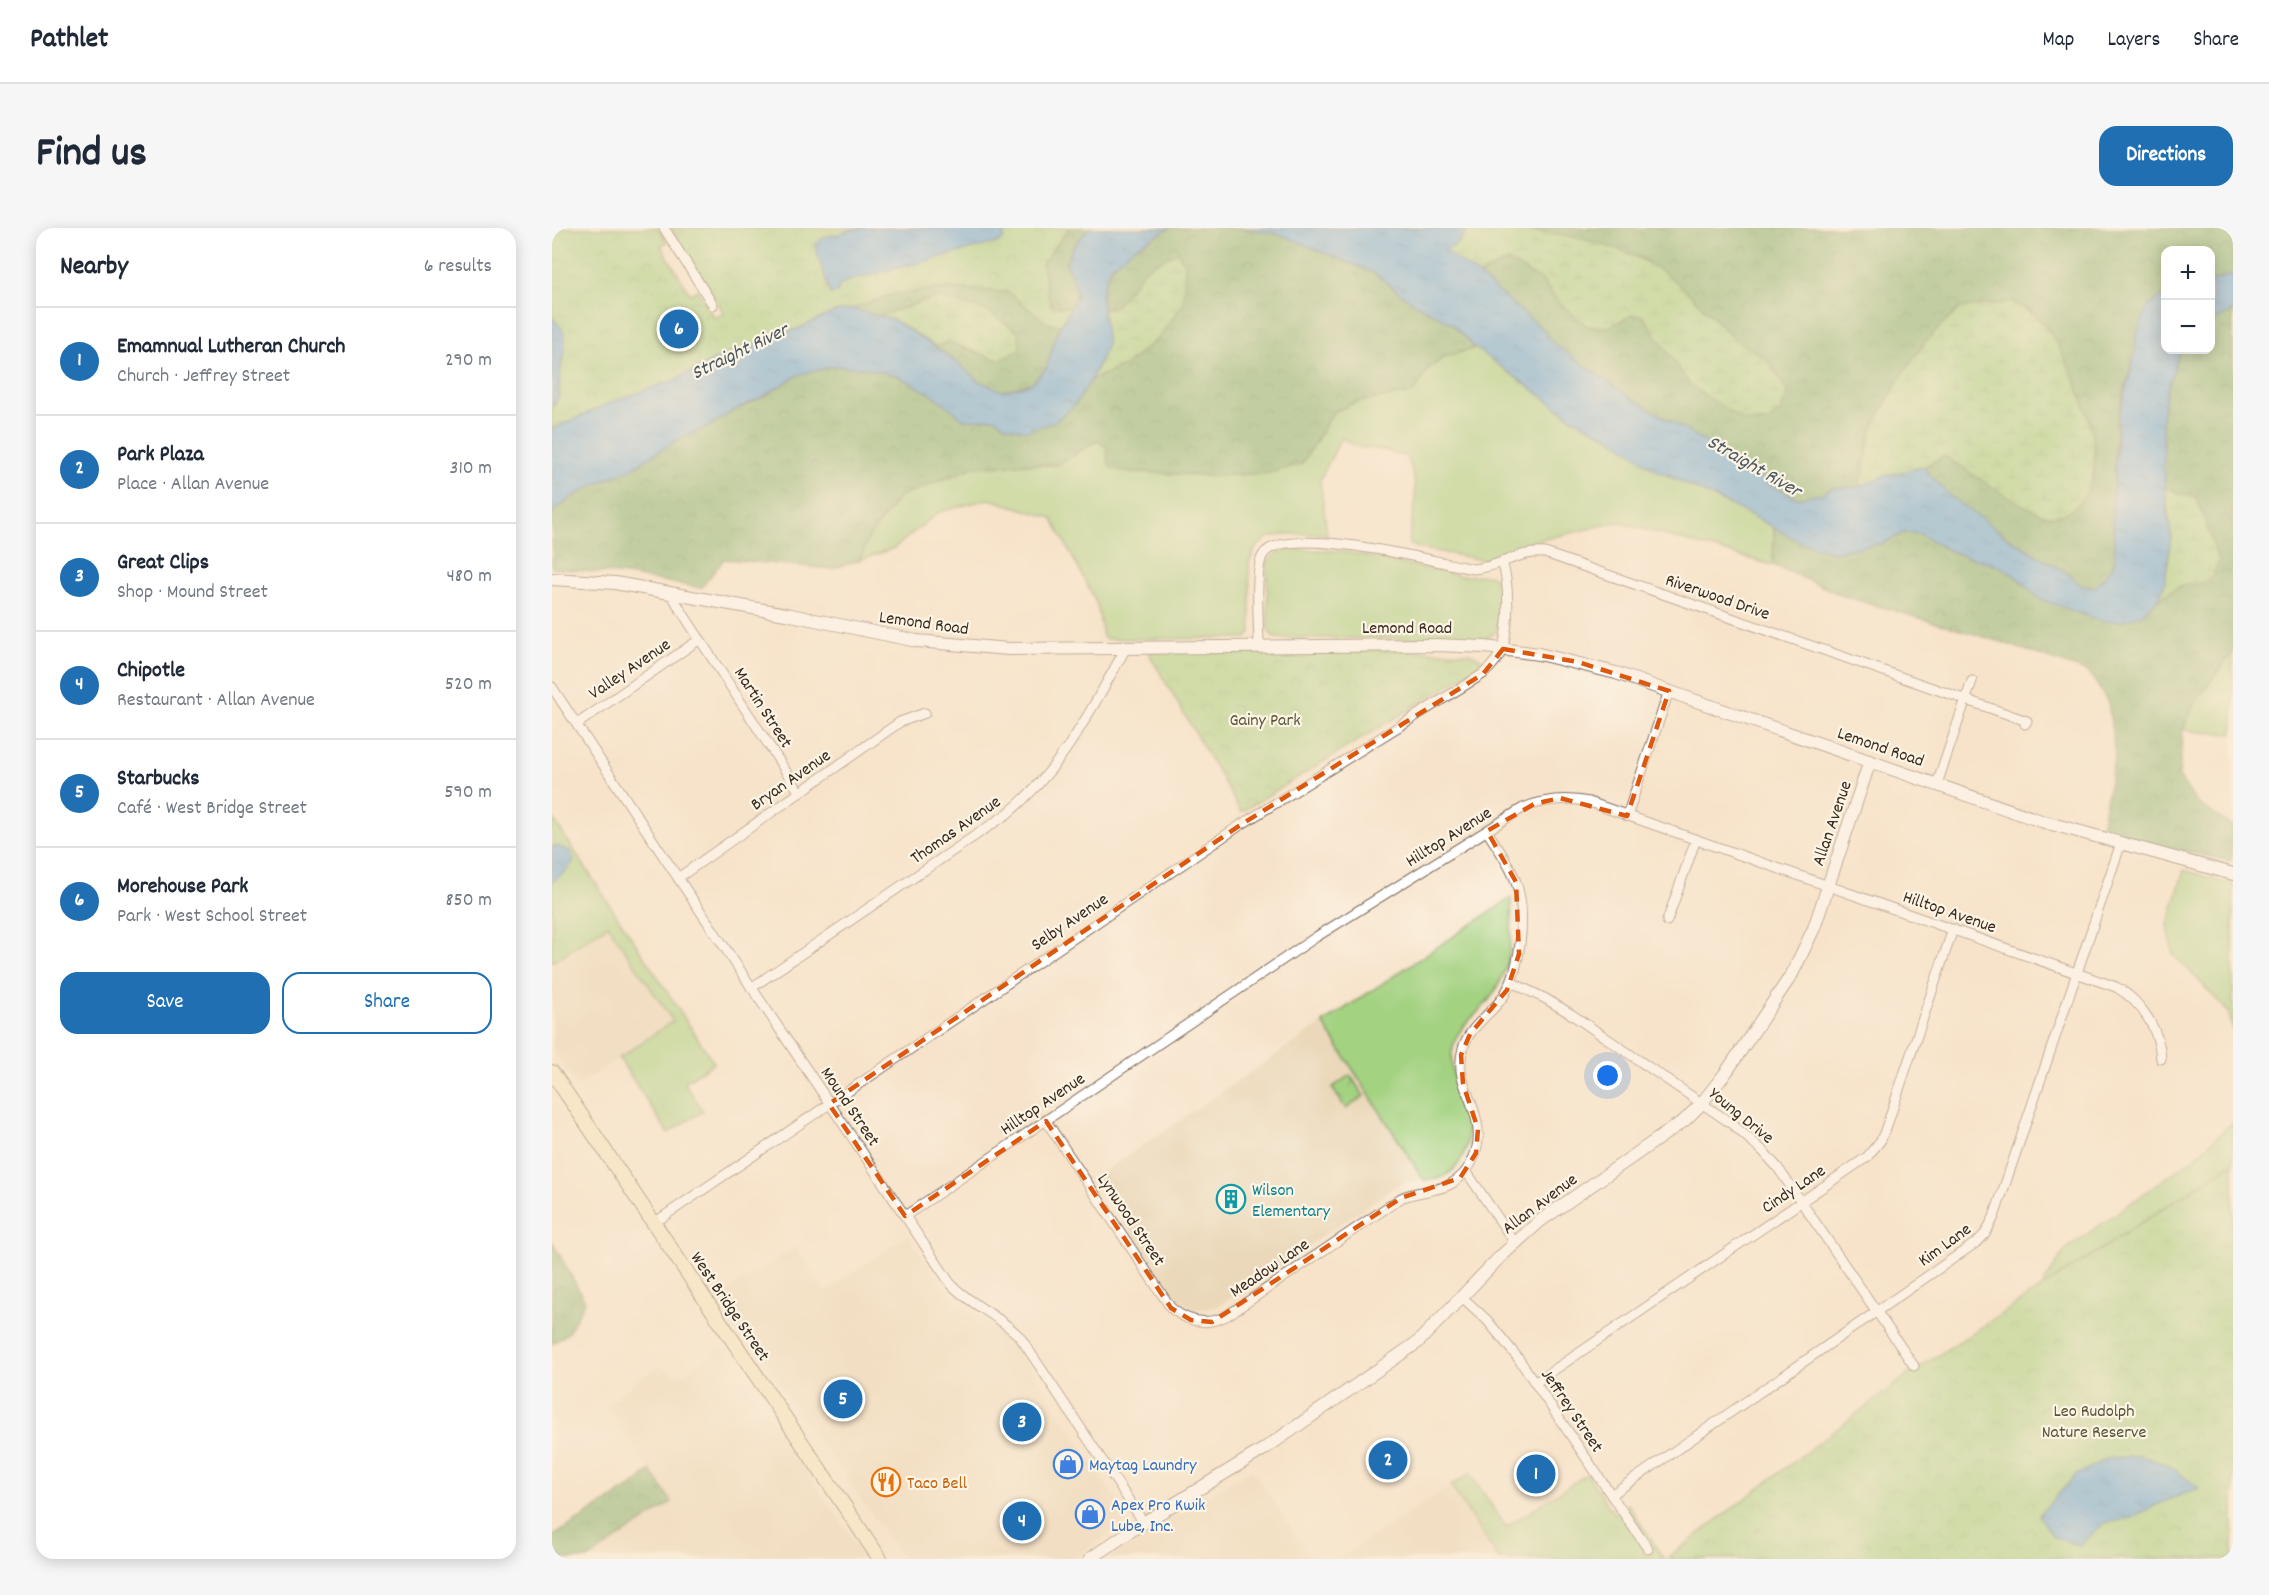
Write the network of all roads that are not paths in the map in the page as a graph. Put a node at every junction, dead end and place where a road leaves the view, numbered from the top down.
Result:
1 (664, 228) edge
2 (713, 305) dead end
3 (1502, 562) junction
4 (552, 579) edge
5 (671, 593) junction
6 (700, 639) junction
7 (1259, 646) junction
8 (1126, 648) junction
9 (1503, 649) junction
10 (1972, 681) dead end
11 (552, 687) edge
12 (1669, 691) junction
13 (1966, 700) junction
14 (925, 713) dead end
15 (577, 724) junction
16 (2025, 724) dead end
17 (1870, 761) junction
18 (1937, 784) junction
19 (800, 793) junction
20 (1627, 816) junction
21 (1487, 831) junction
22 (1696, 839) junction
23 (2121, 843) junction
24 (2233, 874) edge
25 (678, 878) junction
26 (1828, 886) junction
27 (1667, 921) dead end
28 (1953, 929) junction
29 (2077, 973) junction
30 (1511, 982) junction
31 (751, 987) junction
32 (2161, 1059) dead end
33 (552, 1072) edge
34 (1702, 1103) junction
35 (829, 1104) junction
36 (1046, 1120) junction
37 (1466, 1171) junction
38 (1802, 1202) junction
39 (905, 1216) junction
40 (654, 1223) junction
41 (1515, 1243) junction
42 (1462, 1297) junction
43 (1877, 1311) junction
44 (1202, 1322) joint
45 (1914, 1365) dead end
46 (1535, 1383) junction
47 (1611, 1495) junction
48 (1144, 1522) junction
49 (1648, 1549) dead end
50 (880, 1559) edge
51 (1090, 1559) edge

1 - 2 street
3 - 7 street, Riverwood Drive
3 - 9 street
3 - 13 street, Riverwood Drive
4 - 5 street, Lemond Road
5 - 6 street, Martin Street
5 - 8 street, Lemond Road
6 - 15 street, Valley Avenue
6 - 19 street, Martin Street
7 - 8 street, Lemond Road
7 - 9 street, Lemond Road
8 - 31 street, Thomas Avenue
9 - 12 street, Lemond Road
9 - 35 street, Selby Avenue
10 - 13 street
11 - 15 street, Mound Street
12 - 17 street, Lemond Road
12 - 20 street
13 - 16 street, Riverwood Drive
13 - 18 street
14 - 19 street, Bryan Avenue
15 - 25 street, Mound Street
17 - 18 street, Lemond Road
17 - 26 street, Allan Avenue
18 - 23 street, Lemond Road
19 - 25 street, Bryan Avenue
20 - 21 street, Hilltop Avenue
20 - 22 street, Hilltop Avenue
21 - 30 street
21 - 36 street, Hilltop Avenue
22 - 26 street, Hilltop Avenue
22 - 27 street
23 - 24 street, Lemond Road
23 - 29 street, Kim Lane
25 - 31 street, Mound Street
26 - 28 street, Hilltop Avenue
26 - 34 street, Allan Avenue
28 - 29 street, Hilltop Avenue
28 - 38 street, Cindy Lane
29 - 32 street, Hilltop Avenue
29 - 43 street, Kim Lane
30 - 34 street, Young Drive
30 - 37 street
31 - 35 street, Mound Street
33 - 40 main road, West Bridge Street
34 - 38 street, Young Drive
34 - 41 street, Allan Avenue
35 - 39 street, Mound Street
35 - 40 street, Selby Avenue
36 - 39 street, Hilltop Avenue
36 - 44 street, Lynwood Street
37 - 41 street
37 - 44 street, Meadow Lane
38 - 43 street, Young Drive
38 - 46 street, Cindy Lane
39 - 48 street, Mound Street
40 - 50 main road, West Bridge Street
41 - 42 street, Allan Avenue
42 - 46 street, Jeffrey Street
42 - 48 street, Allan Avenue
43 - 45 street, Young Drive
43 - 47 street, Kim Lane
46 - 47 street, Jeffrey Street
47 - 49 street, Jeffrey Street
48 - 51 street, Allan Avenue

